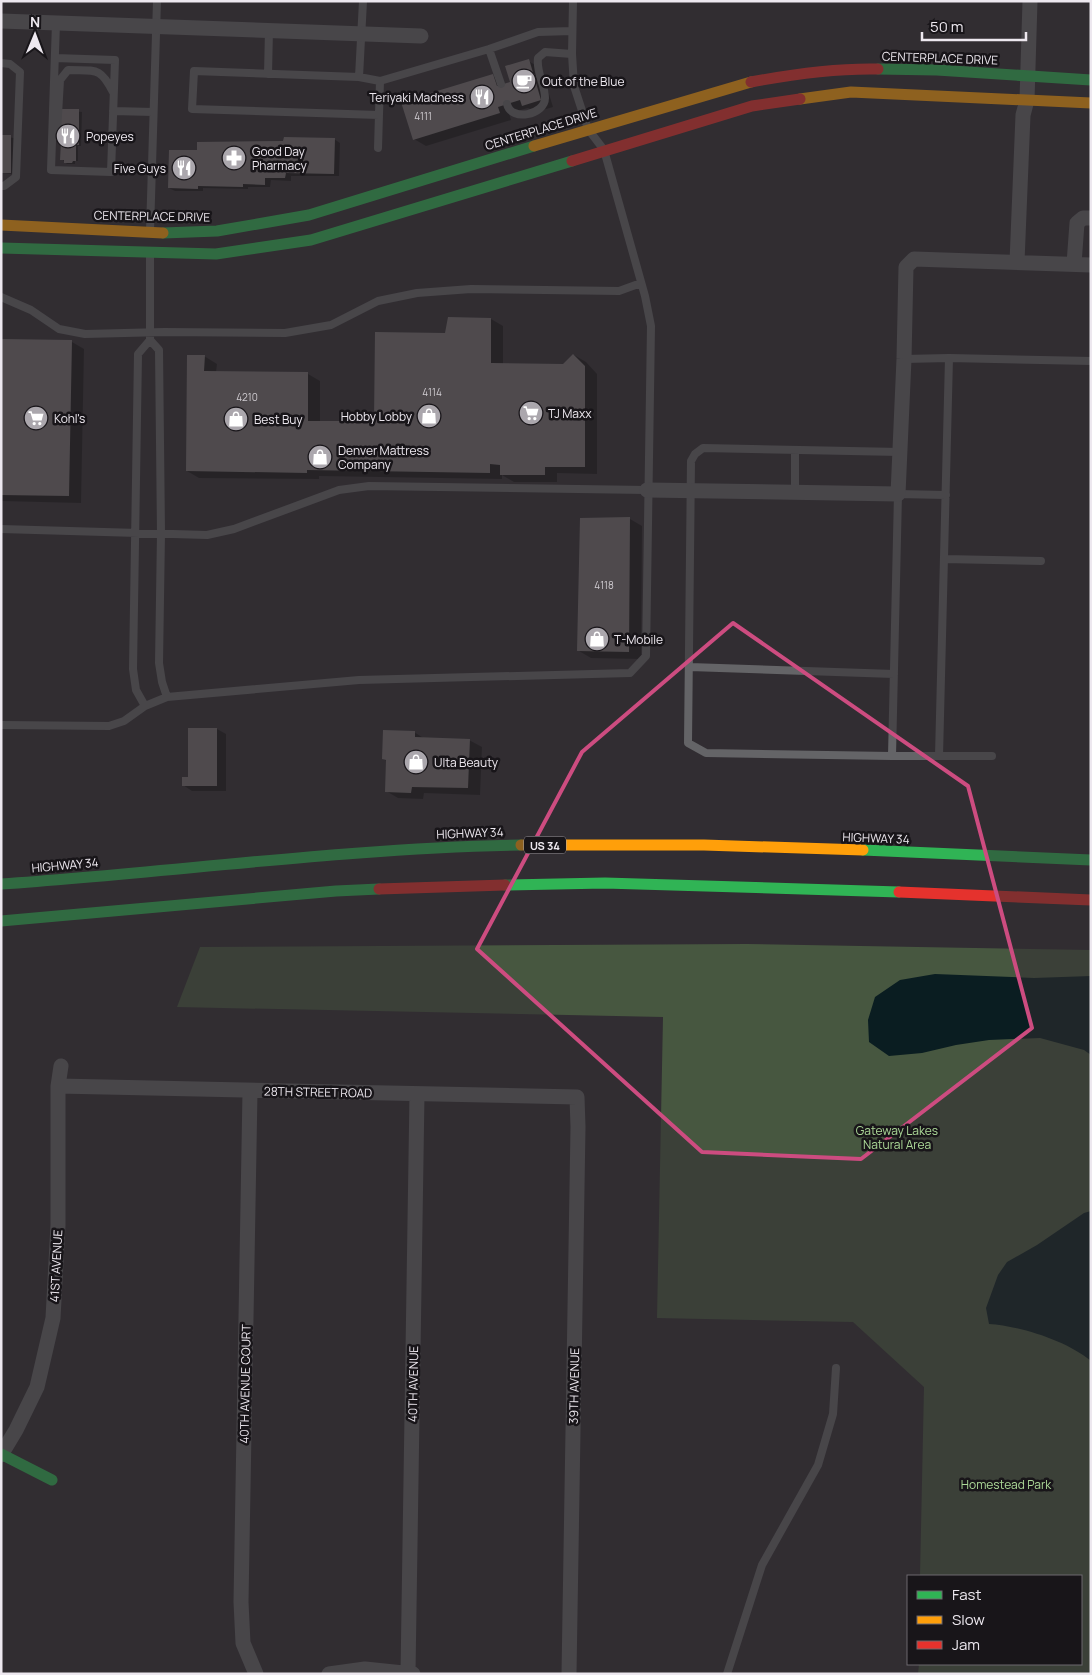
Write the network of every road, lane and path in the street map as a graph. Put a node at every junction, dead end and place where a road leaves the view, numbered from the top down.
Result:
1 (156, 1) edge
2 (363, 1) edge
3 (573, 1) edge
4 (1030, 1) edge
5 (1, 21) edge
6 (56, 23) junction
7 (156, 26) junction
8 (269, 30) junction
9 (572, 31) junction
10 (360, 34) junction
11 (420, 36) dead end
12 (489, 49) junction
13 (572, 54) junction
14 (55, 58) junction
15 (1, 63) edge
16 (268, 74) junction
17 (1028, 76) junction
18 (359, 77) junction
19 (1091, 80) edge
20 (380, 81) junction
21 (501, 84) dead end
22 (114, 94) junction
23 (1027, 100) junction
24 (1091, 103) edge
25 (507, 104) dead end
26 (113, 111) junction
27 (153, 112) junction
28 (379, 115) junction
29 (588, 128) junction
30 (378, 148) dead end
31 (604, 150) junction
32 (51, 157) junction
33 (1, 186) edge
34 (1091, 218) edge
35 (1, 225) edge
36 (150, 242) junction
37 (1, 248) edge
38 (1017, 262) junction
39 (1074, 264) junction
40 (1091, 265) edge
41 (641, 283) junction
42 (1, 297) edge
43 (151, 336) junction
44 (950, 358) junction
45 (904, 359) junction
46 (1091, 361) edge
47 (795, 450) junction
48 (900, 452) junction
49 (648, 490) junction
50 (691, 491) junction
51 (794, 493) junction
52 (898, 494) junction
53 (946, 495) junction
54 (1, 529) edge
55 (135, 532) junction
56 (161, 533) junction
57 (944, 559) junction
58 (1041, 561) dead end
59 (690, 667) junction
60 (894, 674) junction
61 (167, 697) junction
62 (145, 706) junction
63 (1, 726) edge
64 (892, 756) junction
65 (939, 756) junction
66 (992, 756) dead end
67 (1091, 860) edge
68 (1, 884) edge
69 (1091, 900) edge
70 (1, 921) edge
71 (62, 1066) dead end
72 (58, 1086) junction
73 (250, 1091) junction
74 (417, 1094) junction
75 (576, 1098) joint
76 (836, 1368) dead end
77 (1, 1455) edge
78 (52, 1480) dead end
79 (408, 1673) edge
80 (256, 1674) edge
81 (329, 1674) edge
82 (413, 1674) edge
83 (569, 1674) edge
84 (727, 1674) edge

1 - 7 lane
2 - 10 lane
3 - 9 lane
4 - 17 street
5 - 6 street
6 - 7 street
6 - 14 lane
7 - 8 street
7 - 27 lane
8 - 10 street
8 - 16 lane
9 - 12 lane
9 - 13 lane
10 - 11 street
10 - 18 lane
12 - 20 lane
12 - 21 lane
13 - 25 lane
13 - 29 lane
14 - 22 lane
14 - 32 lane
15 - 33 lane
16 - 18 lane
16 - 28 lane
17 - 19 main road, CENTERPLACE DRIVE
17 - 23 street
17 - 29 main road, CENTERPLACE DRIVE
18 - 20 lane
20 - 28 lane
22 - 26 lane
22 - 32 lane
23 - 24 main road, CENTERPLACE DRIVE
23 - 31 main road, CENTERPLACE DRIVE
23 - 38 street
26 - 27 lane
26 - 32 lane
27 - 36 lane
28 - 30 lane
29 - 31 lane
29 - 36 main road, CENTERPLACE DRIVE
31 - 36 main road, CENTERPLACE DRIVE
31 - 41 lane
34 - 39 street
35 - 36 main road, CENTERPLACE DRIVE
36 - 37 main road, CENTERPLACE DRIVE
36 - 43 lane
38 - 39 street
38 - 45 street
39 - 40 street
41 - 43 lane
41 - 49 lane
42 - 43 lane
43 - 55 lane
43 - 56 lane
44 - 45 lane
44 - 46 lane
44 - 53 lane
45 - 48 street
47 - 48 lane
47 - 50 lane
47 - 51 lane
48 - 52 street
49 - 50 street
49 - 56 lane
49 - 61 lane
50 - 51 street
50 - 59 lane
51 - 52 street
52 - 53 lane
52 - 60 lane
53 - 57 lane
54 - 55 lane
55 - 56 lane
55 - 62 lane
56 - 61 lane
57 - 58 lane
57 - 65 lane
59 - 60 lane
59 - 64 lane
60 - 64 lane
61 - 62 lane
62 - 63 lane
64 - 65 lane
65 - 66 lane
67 - 68 main road, HIGHWAY 34 / US 34
69 - 70 main road
71 - 72 street, 41ST AVENUE
72 - 73 street, 28TH STREET ROAD
72 - 77 street, 41ST AVENUE
73 - 74 street, 28TH STREET ROAD
73 - 80 street, 40TH AVENUE COURT
74 - 75 street, 28TH STREET ROAD
74 - 79 street, 40TH AVENUE
75 - 83 street, 39TH AVENUE
76 - 84 lane
77 - 78 main road
79 - 81 street
79 - 82 street

